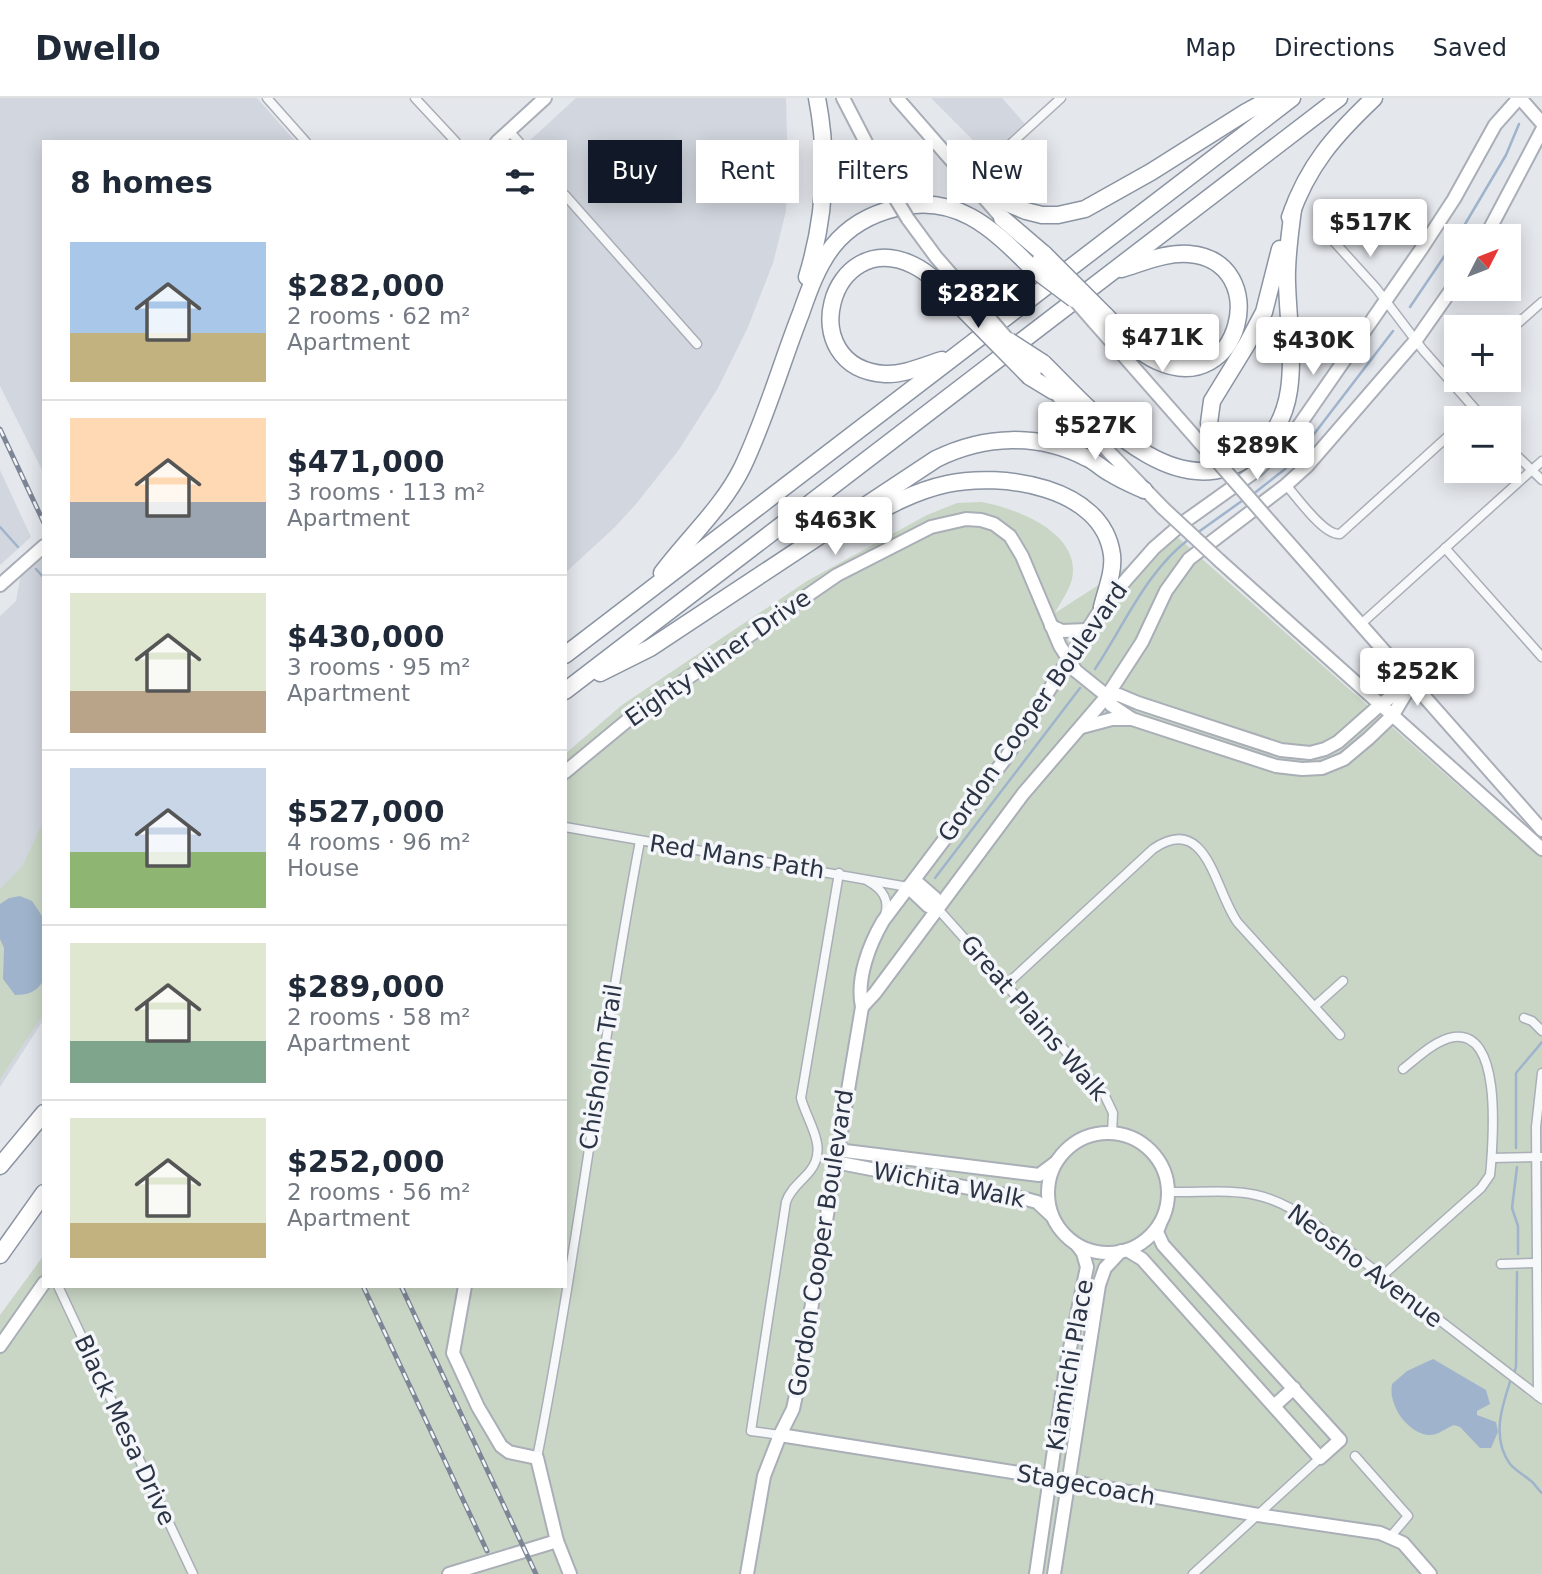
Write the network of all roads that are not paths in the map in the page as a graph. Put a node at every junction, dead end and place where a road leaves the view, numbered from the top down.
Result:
1 (267, 98) edge
2 (415, 98) edge
3 (545, 98) edge
4 (817, 98) edge
5 (843, 98) edge
6 (897, 98) edge
7 (1061, 98) edge
8 (1272, 98) edge
9 (1292, 98) edge
10 (1339, 98) edge
11 (1374, 98) edge
12 (1523, 102) edge
13 (1542, 123) edge
14 (1542, 130) edge
15 (509, 131) junction
16 (304, 140) edge
17 (454, 140) edge
18 (499, 140) edge
19 (517, 140) edge
20 (1015, 140) edge
21 (947, 155) edge
22 (567, 197) edge
23 (989, 203) edge
24 (1007, 203) edge
25 (1293, 209) junction
26 (1002, 218) joint
27 (1493, 224) edge
28 (1320, 225) dead end
29 (1037, 260) junction
30 (1112, 272) junction
31 (1074, 299) joint
32 (1386, 300) junction
33 (1444, 300) edge
34 (966, 302) junction
35 (1542, 302) edge
36 (1099, 318) junction
37 (1521, 321) edge
38 (1416, 340) junction
39 (1009, 341) joint
40 (697, 344) dead end
41 (955, 356) junction
42 (1036, 370) junction
43 (1444, 371) edge
44 (778, 373) junction
45 (1054, 391) joint
46 (1462, 392) edge
47 (1472, 406) edge
48 (1444, 440) edge
49 (1212, 453) junction
50 (1521, 461) edge
51 (1542, 461) edge
52 (1531, 471) junction
53 (1542, 480) edge
54 (1286, 485) junction
55 (1144, 490) junction
56 (804, 546) junction
57 (42, 548) edge
58 (1445, 548) junction
59 (0, 585) edge
60 (649, 590) junction
61 (1102, 607) junction
62 (1361, 624) junction
63 (1051, 626) junction
64 (1087, 630) junction
65 (567, 652) edge
66 (1542, 657) edge
67 (1069, 659) junction
68 (1128, 666) junction
69 (1412, 683) junction
70 (567, 689) edge
71 (567, 690) edge
72 (1107, 696) junction
73 (1138, 703) junction
74 (1381, 704) junction
75 (1393, 715) junction
76 (1132, 719) junction
77 (1081, 727) junction
78 (567, 770) edge
79 (567, 827) edge
80 (1542, 830) edge
81 (640, 841) junction
82 (1542, 849) edge
83 (839, 873) junction
84 (863, 877) junction
85 (908, 887) junction
86 (938, 909) junction
87 (883, 920) junction
88 (1343, 981) dead end
89 (1006, 985) junction
90 (1315, 1006) junction
91 (862, 1007) junction
92 (1524, 1018) dead end
93 (1541, 1029) edge
94 (1340, 1035) dead end
95 (1403, 1069) dead end
96 (1542, 1073) edge
97 (42, 1115) edge
98 (1112, 1133) junction
99 (836, 1156) junction
100 (1539, 1157) edge
101 (1492, 1158) junction
102 (1058, 1160) junction
103 (0, 1166) edge
104 (1168, 1192) junction
105 (42, 1196) edge
106 (1055, 1220) junction
107 (1160, 1224) junction
108 (1074, 1242) junction
109 (1124, 1251) junction
110 (0, 1255) edge
111 (1536, 1263) junction
112 (1501, 1264) dead end
113 (1382, 1276) junction
114 (42, 1286) edge
115 (59, 1288) edge
116 (465, 1288) edge
117 (0, 1346) edge
118 (1294, 1388) junction
119 (1540, 1397) edge
120 (1274, 1406) junction
121 (780, 1435) junction
122 (1355, 1456) dead end
123 (537, 1458) junction
124 (1320, 1458) junction
125 (1050, 1478) junction
126 (1068, 1482) junction
127 (1258, 1515) junction
128 (1391, 1536) junction
129 (554, 1539) junction
130 (193, 1574) edge
131 (449, 1574) edge
132 (570, 1574) edge
133 (747, 1574) edge
134 (1036, 1574) edge
135 (1054, 1574) edge
136 (1193, 1574) edge
137 (1430, 1574) edge

1 - 16 street
2 - 17 street
3 - 15 street
4 - 44 highway
5 - 34 street, bridge
6 - 21 street
7 - 20 street
8 - 24 highway
9 - 41 highway
10 - 30 highway
11 - 25 highway
12 - 13 street
12 - 32 street, Gordon Cooper Boulevard
14 - 27 street
15 - 18 street
15 - 19 street
22 - 40 street
23 - 26 street
25 - 42 highway
25 - 49 highway
26 - 29 highway
28 - 32 street
29 - 31 highway, bridge
29 - 36 highway, bridge
29 - 44 highway
30 - 36 highway
30 - 70 highway
31 - 36 street, bridge
32 - 38 street
32 - 61 street, Gordon Cooper Boulevard
33 - 38 street, Gordon Cooper Boulevard
34 - 39 street, bridge
34 - 41 highway
34 - 42 highway, bridge
35 - 37 street
36 - 49 street
38 - 43 street
38 - 54 street, Gordon Cooper Boulevard
39 - 42 highway, bridge
41 - 60 highway
42 - 45 highway
44 - 60 highway
45 - 55 street
46 - 47 street
48 - 54 street
49 - 62 street, bridge
50 - 52 street
51 - 52 street
52 - 53 street
52 - 58 street
54 - 68 street, Gordon Cooper Boulevard
55 - 56 highway
55 - 74 street, bridge
56 - 61 highway
56 - 71 highway
57 - 59 street
58 - 62 street
58 - 66 street
60 - 65 highway
61 - 64 street, Gordon Cooper Boulevard
62 - 69 street
63 - 64 street
63 - 67 street, Eighty Niner Drive
63 - 78 street, Eighty Niner Drive
64 - 67 street, Gordon Cooper Boulevard
67 - 72 street, Eighty Niner Drive
67 - 85 street, Gordon Cooper Boulevard
68 - 72 street, Gordon Cooper Boulevard
68 - 73 street
69 - 74 street, Eighty Niner Drive
69 - 75 street, Eighty Niner Drive
69 - 80 street
72 - 73 street, Eighty Niner Drive
72 - 76 street, Eighty Niner Drive
72 - 77 street, Gordon Cooper Boulevard
73 - 74 street, Eighty Niner Drive
74 - 75 street
75 - 76 street, Eighty Niner Drive
75 - 82 street
76 - 77 street
77 - 86 street, Gordon Cooper Boulevard
79 - 81 street, Red Mans Path
81 - 83 street, Red Mans Path
81 - 123 street, Chisholm Trail
83 - 84 street, Red Mans Path
83 - 121 street, Gordon Cooper Boulevard
84 - 85 street, Red Mans Path
84 - 87 street
85 - 86 street, Great Plains Walk
85 - 87 street, Gordon Cooper Boulevard
86 - 89 street, Great Plains Walk
86 - 91 street, Gordon Cooper Boulevard
87 - 91 street, Gordon Cooper Boulevard
88 - 90 street
89 - 90 street
89 - 98 street, Great Plains Walk
90 - 94 street
91 - 99 street, Gordon Cooper Boulevard
92 - 93 street
95 - 101 street
96 - 100 street
97 - 103 highway
98 - 102 street
98 - 104 street
99 - 102 street, Wichita Walk
99 - 106 street, Wichita Walk
99 - 121 street, Gordon Cooper Boulevard
100 - 101 street
100 - 111 street
101 - 113 street
102 - 106 street
104 - 107 street
104 - 113 street, Neosho Avenue
105 - 110 highway
106 - 108 street
107 - 109 street
107 - 118 street
108 - 109 street
108 - 125 street, Kiamichi Place
109 - 120 street
109 - 126 street, Kiamichi Place
111 - 112 street
111 - 119 street
113 - 119 street, Neosho Avenue
114 - 117 street
115 - 130 street, Black Mesa Drive
116 - 123 street
118 - 120 street
118 - 124 street
120 - 124 street
121 - 125 street, Stagecoach
121 - 133 street, Gordon Cooper Boulevard
122 - 128 street
123 - 129 street
124 - 127 street
125 - 126 street, Stagecoach
125 - 134 street, Kiamichi Place
126 - 127 street, Stagecoach
126 - 135 street, Kiamichi Place
127 - 128 street, Stagecoach
127 - 136 street
128 - 137 street
129 - 131 street
129 - 132 street

